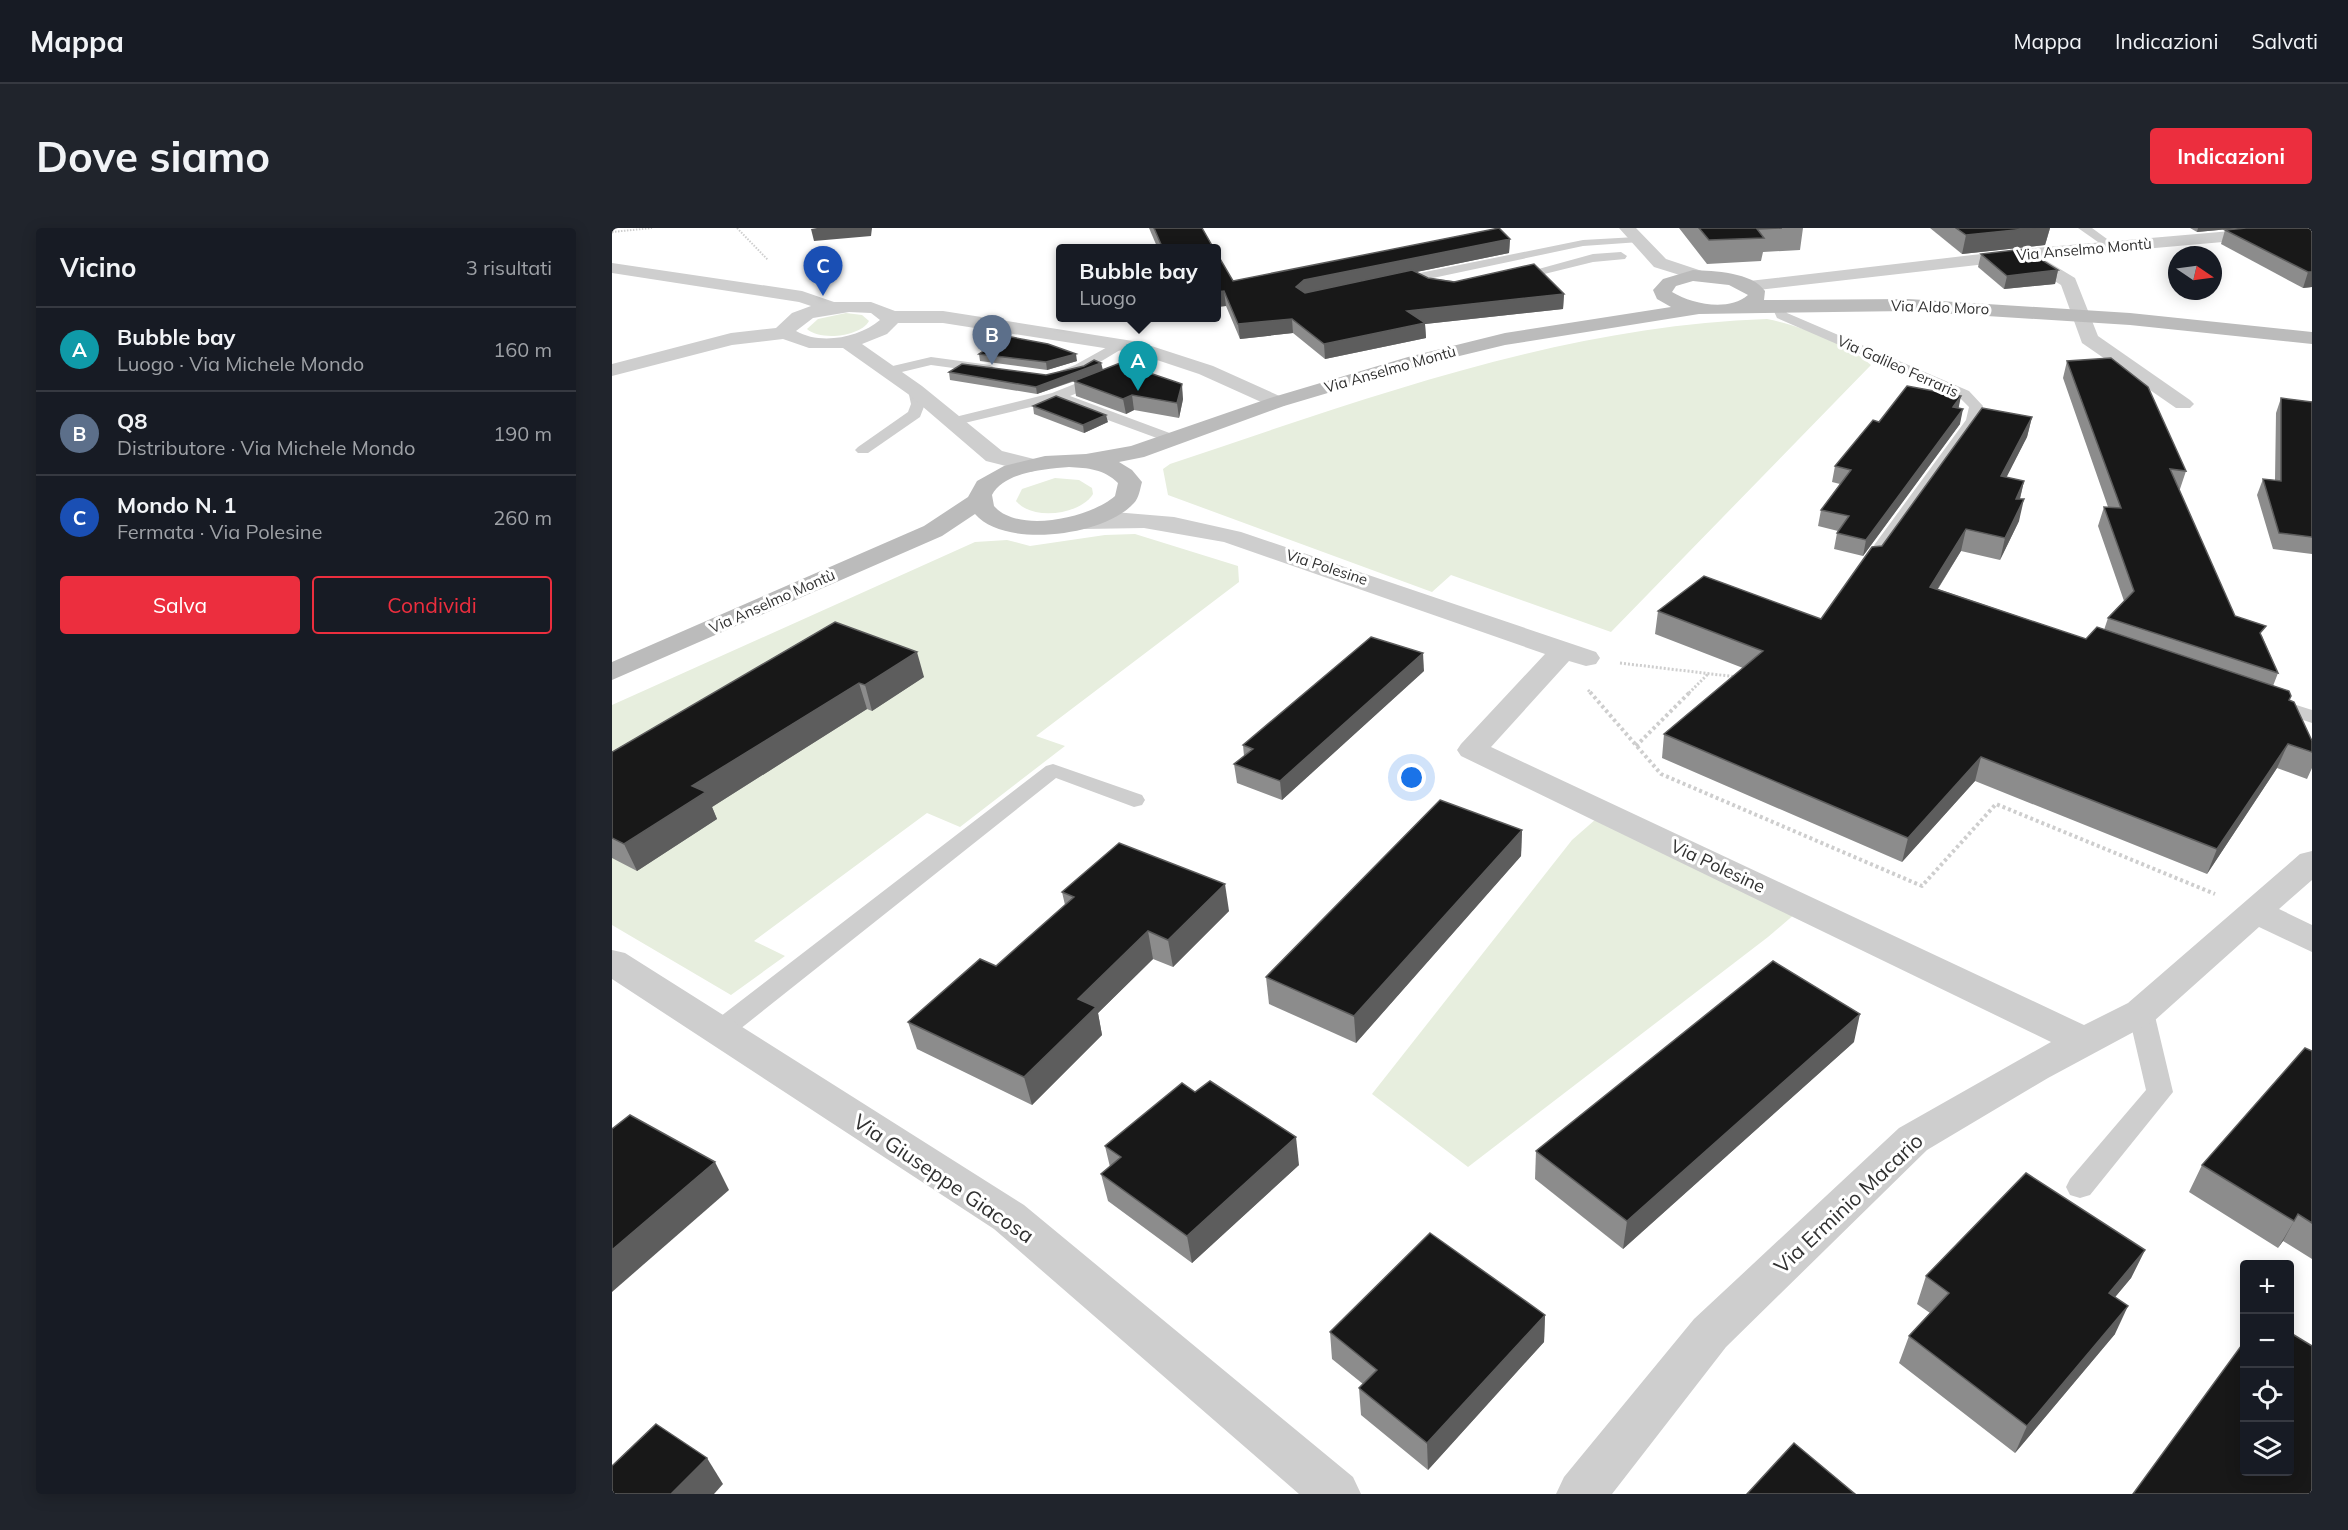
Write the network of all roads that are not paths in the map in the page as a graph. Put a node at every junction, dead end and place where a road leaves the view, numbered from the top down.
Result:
1 (2084, 228) edge
2 (2198, 228) edge
3 (2312, 229) edge
4 (1631, 234) edge
5 (2214, 238) junction
6 (2112, 247) junction
7 (2024, 254) junction
8 (1655, 258) junction
9 (612, 268) edge
10 (1699, 276) junction
11 (1414, 278) junction
12 (1502, 280) edge
13 (1381, 285) edge
14 (1433, 287) edge
15 (731, 288) junction
16 (1669, 291) junction
17 (1751, 296) junction
18 (1798, 306) junction
19 (1778, 307) junction
20 (833, 308) junction
21 (1698, 309) junction
22 (2081, 315) junction
23 (1652, 316) junction
24 (890, 317) junction
25 (792, 325) junction
26 (2312, 338) edge
27 (852, 340) junction
28 (1120, 344) junction
29 (1160, 354) junction
30 (612, 370) edge
31 (1000, 370) edge
32 (885, 372) junction
33 (1047, 376) edge
34 (915, 390) junction
35 (1057, 396) junction
36 (1277, 402) junction
37 (2183, 404) dead end
38 (952, 422) junction
39 (1170, 438) junction
40 (863, 450) dead end
41 (1136, 452) junction
42 (994, 456) junction
43 (1087, 461) junction
44 (1030, 465) junction
45 (994, 480) junction
46 (1126, 487) junction
47 (980, 500) junction
48 (1154, 520) junction
49 (1001, 522) junction
50 (1083, 522) junction
51 (933, 531) junction
52 (1870, 563) edge
53 (612, 672) edge
54 (2255, 698) edge
55 (2312, 717) edge
56 (1134, 800) dead end
57 (2312, 862) edge
58 (2255, 911) junction
59 (2312, 940) edge
60 (612, 962) edge
61 (2141, 1012) junction
62 (721, 1030) junction
63 (2085, 1042) junction
64 (2080, 1187) dead end
65 (1336, 1494) edge
66 (1581, 1494) edge

1 - 6 lane
2 - 5 street
3 - 5 street, Via Anselmo Montù
4 - 8 street
4 - 11 lane
5 - 6 street, Via Anselmo Montù
6 - 7 street, Via Anselmo Montù
7 - 17 street, Via Anselmo Montù
7 - 22 street
8 - 10 street
8 - 12 lane
8 - 16 street
9 - 15 street
10 - 16 street
10 - 17 street
11 - 13 lane
11 - 14 lane
15 - 20 street
15 - 25 street
16 - 21 street
16 - 23 street
17 - 18 street, Via Aldo Moro
17 - 19 street, Via Aldo Moro
17 - 21 street
18 - 19 street, Via Aldo Moro
18 - 22 street, Via Aldo Moro
19 - 52 lane, Via Galileo Ferraris
20 - 24 street
20 - 25 street
21 - 23 street, Via Anselmo Montù
22 - 26 street, Via Aldo Moro
22 - 37 street
23 - 36 street, Via Anselmo Montù
24 - 27 street
24 - 28 street
25 - 27 street
25 - 30 street
27 - 32 street
28 - 29 street
28 - 33 lane
29 - 35 lane
29 - 36 street
31 - 32 lane
32 - 34 street
34 - 38 street
34 - 40 lane
35 - 38 lane
35 - 39 lane
36 - 39 street, Via Anselmo Montù
38 - 42 street
39 - 41 street, Via Anselmo Montù
41 - 43 street, Via Anselmo Montù
41 - 46 street
42 - 44 street
42 - 45 street
43 - 44 street
43 - 46 street
44 - 45 street
45 - 47 street
46 - 48 street, Via Polesine
46 - 50 street, Via Anselmo Montù
47 - 49 street
47 - 51 street, Via Anselmo Montù
48 - 50 street, Via Polesine
48 - 63 street, Via Polesine
49 - 50 street, Via Anselmo Montù
49 - 51 street, Via Anselmo Montù
51 - 53 street, Via Anselmo Montù
54 - 55 lane
56 - 62 lane
57 - 58 street, Via Erminio Macario
58 - 59 street
58 - 61 street, Via Erminio Macario
60 - 62 street, Via Giuseppe Giacosa
61 - 63 street, Via Erminio Macario
61 - 64 lane
62 - 65 street, Via Giuseppe Giacosa
63 - 66 street, Via Erminio Macario

